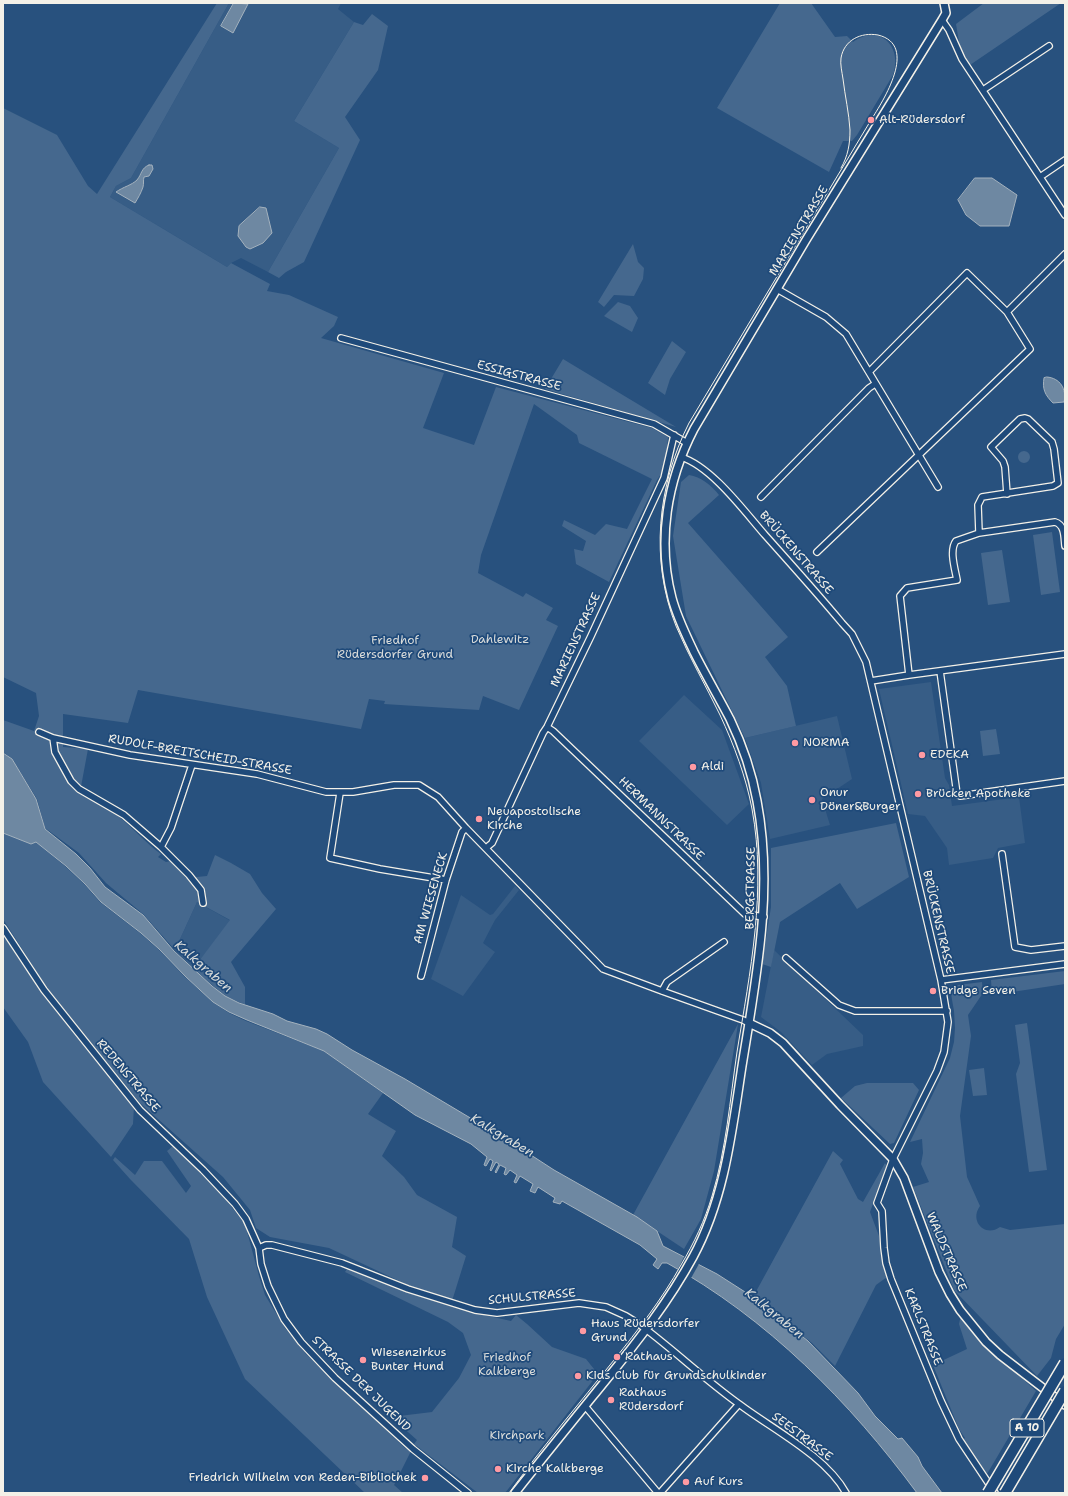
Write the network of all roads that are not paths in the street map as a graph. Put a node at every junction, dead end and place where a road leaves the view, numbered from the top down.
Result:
1 (944, 3) edge
2 (942, 20) junction
3 (1049, 46) dead end
4 (983, 90) junction
5 (1065, 160) edge
6 (1040, 177) junction
7 (1065, 215) edge
8 (1065, 254) edge
9 (777, 288) junction
10 (1007, 312) junction
11 (341, 338) dead end
12 (869, 372) junction
13 (875, 384) junction
14 (674, 435) junction
15 (687, 443) junction
16 (920, 454) junction
17 (681, 457) junction
18 (938, 487) dead end
19 (1007, 494) junction
20 (761, 497) dead end
21 (979, 533) junction
22 (1065, 546) edge
23 (817, 552) dead end
24 (1065, 654) edge
25 (940, 671) junction
26 (909, 675) junction
27 (871, 681) junction
28 (547, 727) junction
29 (39, 732) dead end
30 (53, 738) junction
31 (192, 765) junction
32 (1065, 781) edge
33 (340, 793) junction
34 (466, 828) junction
35 (160, 847) junction
36 (486, 848) junction
37 (1002, 854) dead end
38 (446, 880) junction
39 (203, 903) dead end
40 (764, 917) junction
41 (3, 928) edge
42 (724, 942) dead end
43 (1065, 946) edge
44 (786, 958) dead end
45 (1065, 964) edge
46 (421, 976) dead end
47 (940, 980) junction
48 (662, 991) junction
49 (947, 1011) junction
50 (749, 1023) junction
51 (893, 1159) junction
52 (259, 1248) junction
53 (646, 1329) junction
54 (1065, 1363) edge
55 (1065, 1391) edge
56 (738, 1404) junction
57 (1065, 1405) edge
58 (585, 1406) junction
59 (468, 1493) edge
60 (515, 1493) edge
61 (659, 1493) edge
62 (846, 1493) edge
63 (988, 1493) edge
64 (995, 1493) edge
65 (1005, 1493) edge

1 - 2 street
2 - 4 street
2 - 9 street, MARIENSTRASSE
3 - 4 street
4 - 6 street
5 - 6 street
6 - 7 street
8 - 10 street
9 - 12 street
9 - 15 street, MARIENSTRASSE
10 - 12 street
10 - 16 street
11 - 14 street, ESSIGSTRASSE
12 - 13 street
13 - 16 street
13 - 20 street
14 - 15 street, ESSIGSTRASSE
14 - 28 street, MARIENSTRASSE
15 - 17 street, MARIENSTRASSE
16 - 18 street
16 - 23 street
17 - 27 street, BRÜCKENSTRASSE
17 - 40 street, BERGSTRASSE
19 - 19 street
19 - 21 street
21 - 22 street
21 - 26 street
24 - 25 street
25 - 26 street
25 - 32 street
26 - 27 street
27 - 47 street, BRÜCKENSTRASSE
28 - 36 street, MARIENSTRASSE
28 - 40 street, HERMANNSTRASSE
29 - 30 street, RUDOLF-BREITSCHEID-STRASSE
30 - 31 street, RUDOLF-BREITSCHEID-STRASSE
30 - 35 street
31 - 33 street, RUDOLF-BREITSCHEID-STRASSE
31 - 35 street
33 - 34 street, RUDOLF-BREITSCHEID-STRASSE
33 - 38 street
34 - 36 street, RUDOLF-BREITSCHEID-STRASSE
34 - 38 street, AM WIESENECK
35 - 39 street
36 - 48 street, RUDOLF-BREITSCHEID-STRASSE
37 - 43 street
38 - 46 street, AM WIESENECK
40 - 50 street, BERGSTRASSE
41 - 52 street, REDENSTRASSE
42 - 48 street
44 - 49 street
45 - 47 street
47 - 49 street, BRÜCKENSTRASSE
48 - 50 street, RUDOLF-BREITSCHEID-STRASSE
49 - 51 street, BRÜCKENSTRASSE
50 - 51 street, RUDOLF-BREITSCHEID-STRASSE
50 - 53 street, BERGSTRASSE
51 - 57 street, WALDSTRASSE
51 - 64 street, KARLSTRASSE
52 - 53 street, SCHULSTRASSE
52 - 59 street, STRASSE DER JUGEND
53 - 56 street, SCHULSTRASSE
53 - 58 street, BERGSTRASSE
54 - 63 highway, A 10, bridge
55 - 65 highway, A 10, bridge
56 - 61 street
56 - 62 street, SEESTRASSE
58 - 60 street, BERGSTRASSE
58 - 61 street

